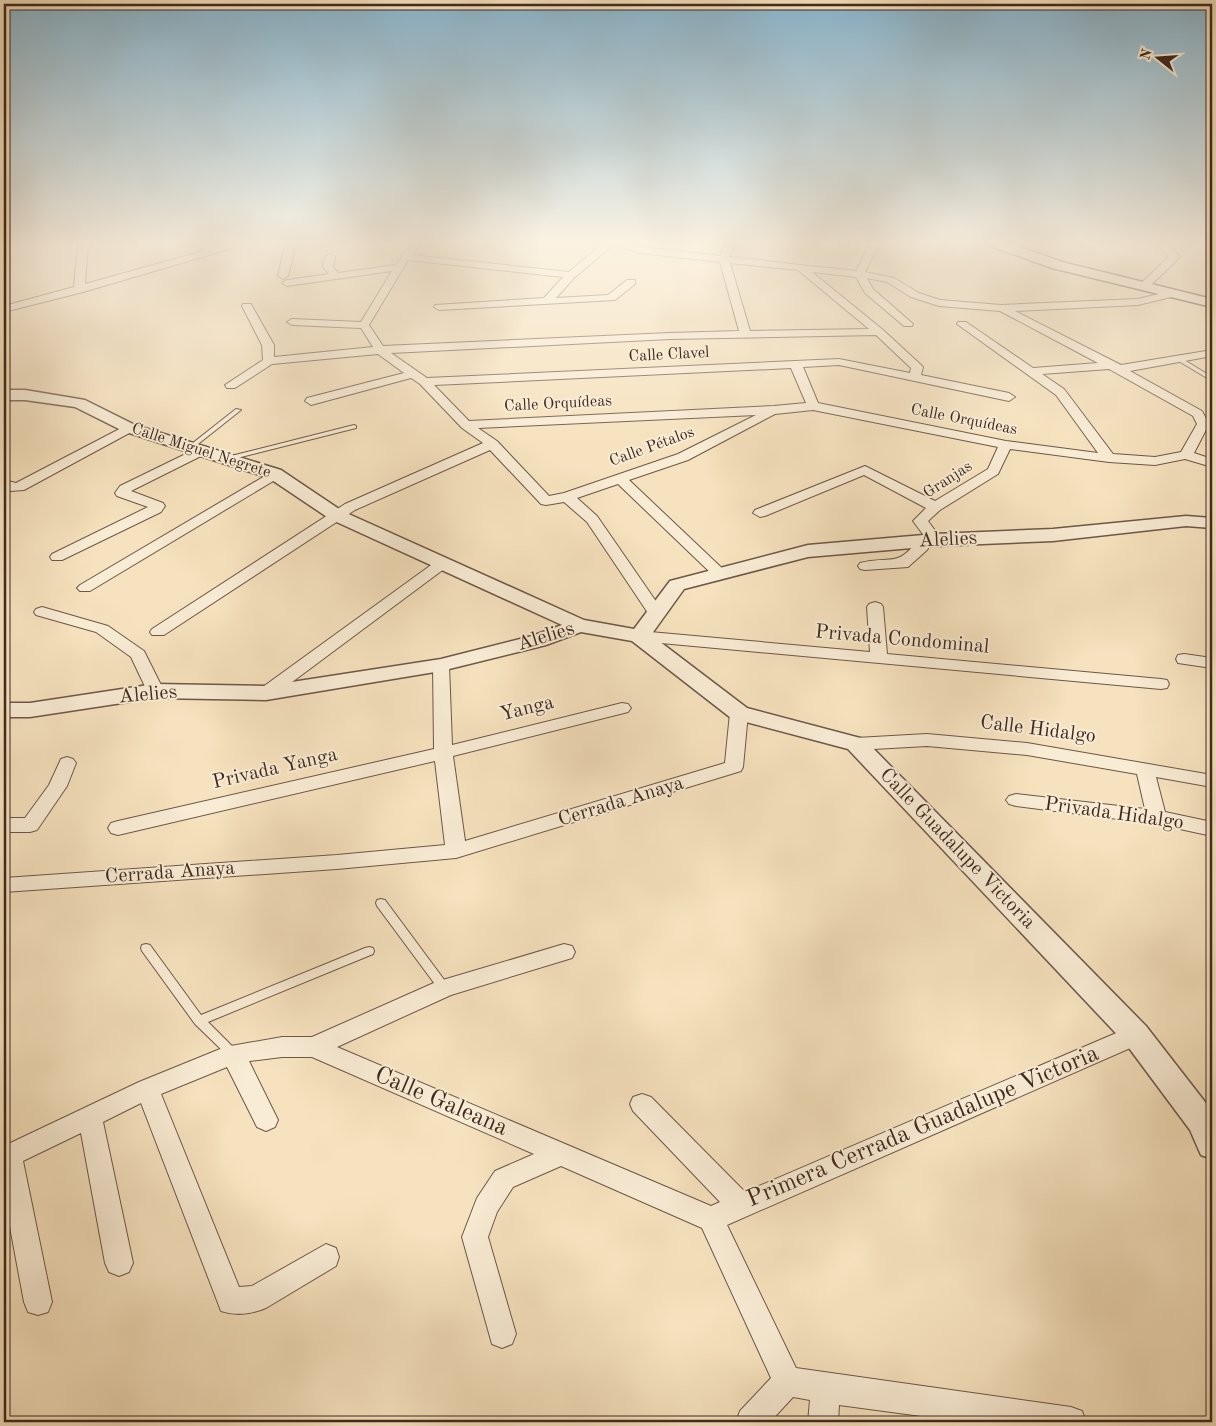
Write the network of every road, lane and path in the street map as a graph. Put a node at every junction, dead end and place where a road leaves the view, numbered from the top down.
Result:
1 (248, 309) edge
2 (374, 309) edge
3 (738, 309) edge
4 (850, 309) edge
5 (890, 309) edge
6 (1002, 309) edge
7 (292, 322) dead end
8 (908, 324) dead end
9 (962, 324) dead end
10 (364, 326) junction
11 (879, 332) junction
12 (746, 336) junction
13 (380, 350) junction
14 (1212, 353) edge
15 (1179, 359) junction
16 (269, 361) junction
17 (796, 365) junction
18 (1115, 367) junction
19 (1031, 372) junction
20 (412, 374) junction
21 (914, 376) junction
22 (1212, 379) edge
23 (424, 382) junction
24 (231, 385) dead end
25 (4, 395) edge
26 (1009, 397) dead end
27 (311, 401) dead end
28 (813, 406) junction
29 (238, 410) dead end
30 (774, 410) junction
31 (466, 425) junction
32 (354, 427) dead end
33 (129, 428) junction
34 (492, 444) junction
35 (1006, 445) junction
36 (197, 448) junction
37 (1186, 455) junction
38 (228, 458) junction
39 (1109, 458) junction
40 (1212, 463) edge
41 (275, 474) junction
42 (619, 478) junction
43 (4, 484) edge
44 (567, 497) junction
45 (935, 508) junction
46 (760, 513) dead end
47 (336, 515) junction
48 (1212, 523) edge
49 (930, 540) junction
50 (57, 557) dead end
51 (443, 563) junction
52 (865, 566) dead end
53 (720, 574) junction
54 (86, 588) dead end
55 (876, 607) dead end
56 (42, 612) dead end
57 (656, 613) junction
58 (579, 625) junction
59 (158, 632) dead end
60 (639, 636) junction
61 (879, 659) junction
62 (1184, 660) dead end
63 (1212, 663) edge
64 (441, 665) junction
65 (1161, 684) dead end
66 (155, 691) junction
67 (266, 693) junction
68 (622, 708) dead end
69 (4, 710) edge
70 (739, 713) junction
71 (856, 744) junction
72 (443, 753) junction
73 (67, 763) dead end
74 (1145, 769) junction
75 (1212, 781) edge
76 (1016, 800) dead end
77 (1157, 817) junction
78 (4, 825) edge
79 (118, 828) dead end
80 (1212, 829) edge
81 (456, 851) junction
82 (4, 884) edge
83 (381, 903) dead end
84 (146, 948) dead end
85 (369, 951) dead end
86 (564, 952) dead end
87 (444, 988) junction
88 (200, 1021) junction
89 (1136, 1035) junction
90 (314, 1047) junction
91 (233, 1054) junction
92 (146, 1089) junction
93 (642, 1104) dead end
94 (90, 1116) junction
95 (266, 1120) dead end
96 (1212, 1145) edge
97 (561, 1154) junction
98 (6, 1157) edge
99 (741, 1206) junction
100 (710, 1219) junction
101 (326, 1256) dead end
102 (119, 1263) dead end
103 (38, 1302) dead end
104 (502, 1334) dead end
105 (787, 1381) junction
106 (825, 1388) junction
107 (752, 1422) edge
108 (823, 1422) edge
109 (1072, 1422) edge

1 - 16 street
2 - 10 street
3 - 12 street
4 - 11 street
5 - 8 street
6 - 18 street
7 - 10 street
9 - 19 street
10 - 13 street
11 - 12 street
11 - 21 street
12 - 13 street
13 - 16 street
13 - 20 street
14 - 15 street
15 - 18 street
15 - 22 lane
16 - 24 street
17 - 21 street, Calle Clavel
17 - 23 street, Calle Clavel
17 - 28 street
18 - 19 street
18 - 37 street
19 - 39 street
20 - 23 street
20 - 27 street
21 - 26 street, Calle Clavel
23 - 31 street
25 - 33 street, Calle Miguel Negrete
28 - 30 street, Calle Orquídeas
28 - 35 street, Calle Orquídeas
29 - 36 lane
30 - 31 street, Calle Orquídeas
30 - 42 street, Calle Pétalos
31 - 34 street
32 - 38 lane
33 - 36 street, Calle Miguel Negrete
33 - 43 street
34 - 44 street, Calle Pétalos
34 - 47 street
35 - 39 street, Calle Orquídeas
35 - 45 street, Granjas
36 - 38 street, Calle Miguel Negrete
36 - 50 street
37 - 39 street, Calle Orquídeas
37 - 40 street
38 - 41 street, Calle Miguel Negrete
41 - 47 street, Calle Miguel Negrete
41 - 54 street
42 - 44 street, Calle Pétalos
42 - 53 street
44 - 57 street
45 - 46 street
45 - 49 street, Granjas
47 - 51 street, Calle Miguel Negrete
47 - 59 street
48 - 49 street, Alelies
49 - 52 street
49 - 53 street, Alelies
51 - 58 street, Calle Miguel Negrete
51 - 67 street
53 - 57 street, Alelies
55 - 61 street
56 - 66 street
57 - 60 street, Alelies
58 - 60 street, Alelies
58 - 64 street, Alelies
60 - 61 street, Privada Condominal
60 - 70 street
61 - 65 street, Privada Condominal
62 - 63 street
64 - 67 street, Alelies
64 - 72 street
66 - 67 street, Alelies
66 - 69 street, Alelies
68 - 72 street, Yanga
70 - 71 street
70 - 81 street, Cerrada Anaya
71 - 74 street, Calle Hidalgo
71 - 89 street, Calle Guadalupe Victoria
72 - 79 street, Privada Yanga
72 - 81 street
73 - 78 street
74 - 75 street, Calle Hidalgo
74 - 77 street
76 - 77 street, Privada Hidalgo
77 - 80 street, Privada Hidalgo
81 - 82 street, Cerrada Anaya
83 - 87 lane
84 - 88 lane
85 - 88 lane
86 - 87 street
87 - 90 street
88 - 91 lane
89 - 96 street, Calle Guadalupe Victoria
89 - 99 street, Primera Cerrada Guadalupe Victoria
90 - 91 street, Calle Galeana
90 - 97 street, Calle Galeana
91 - 92 street, Calle Galeana
91 - 95 street
92 - 94 street, Calle Galeana
92 - 101 street
93 - 99 street
94 - 98 street, Calle Galeana
94 - 102 street
97 - 100 street, Calle Galeana
97 - 104 street
98 - 103 street
99 - 100 street, Primera Cerrada Guadalupe Victoria
100 - 105 street
105 - 106 street
105 - 107 street
106 - 108 street
106 - 109 street

